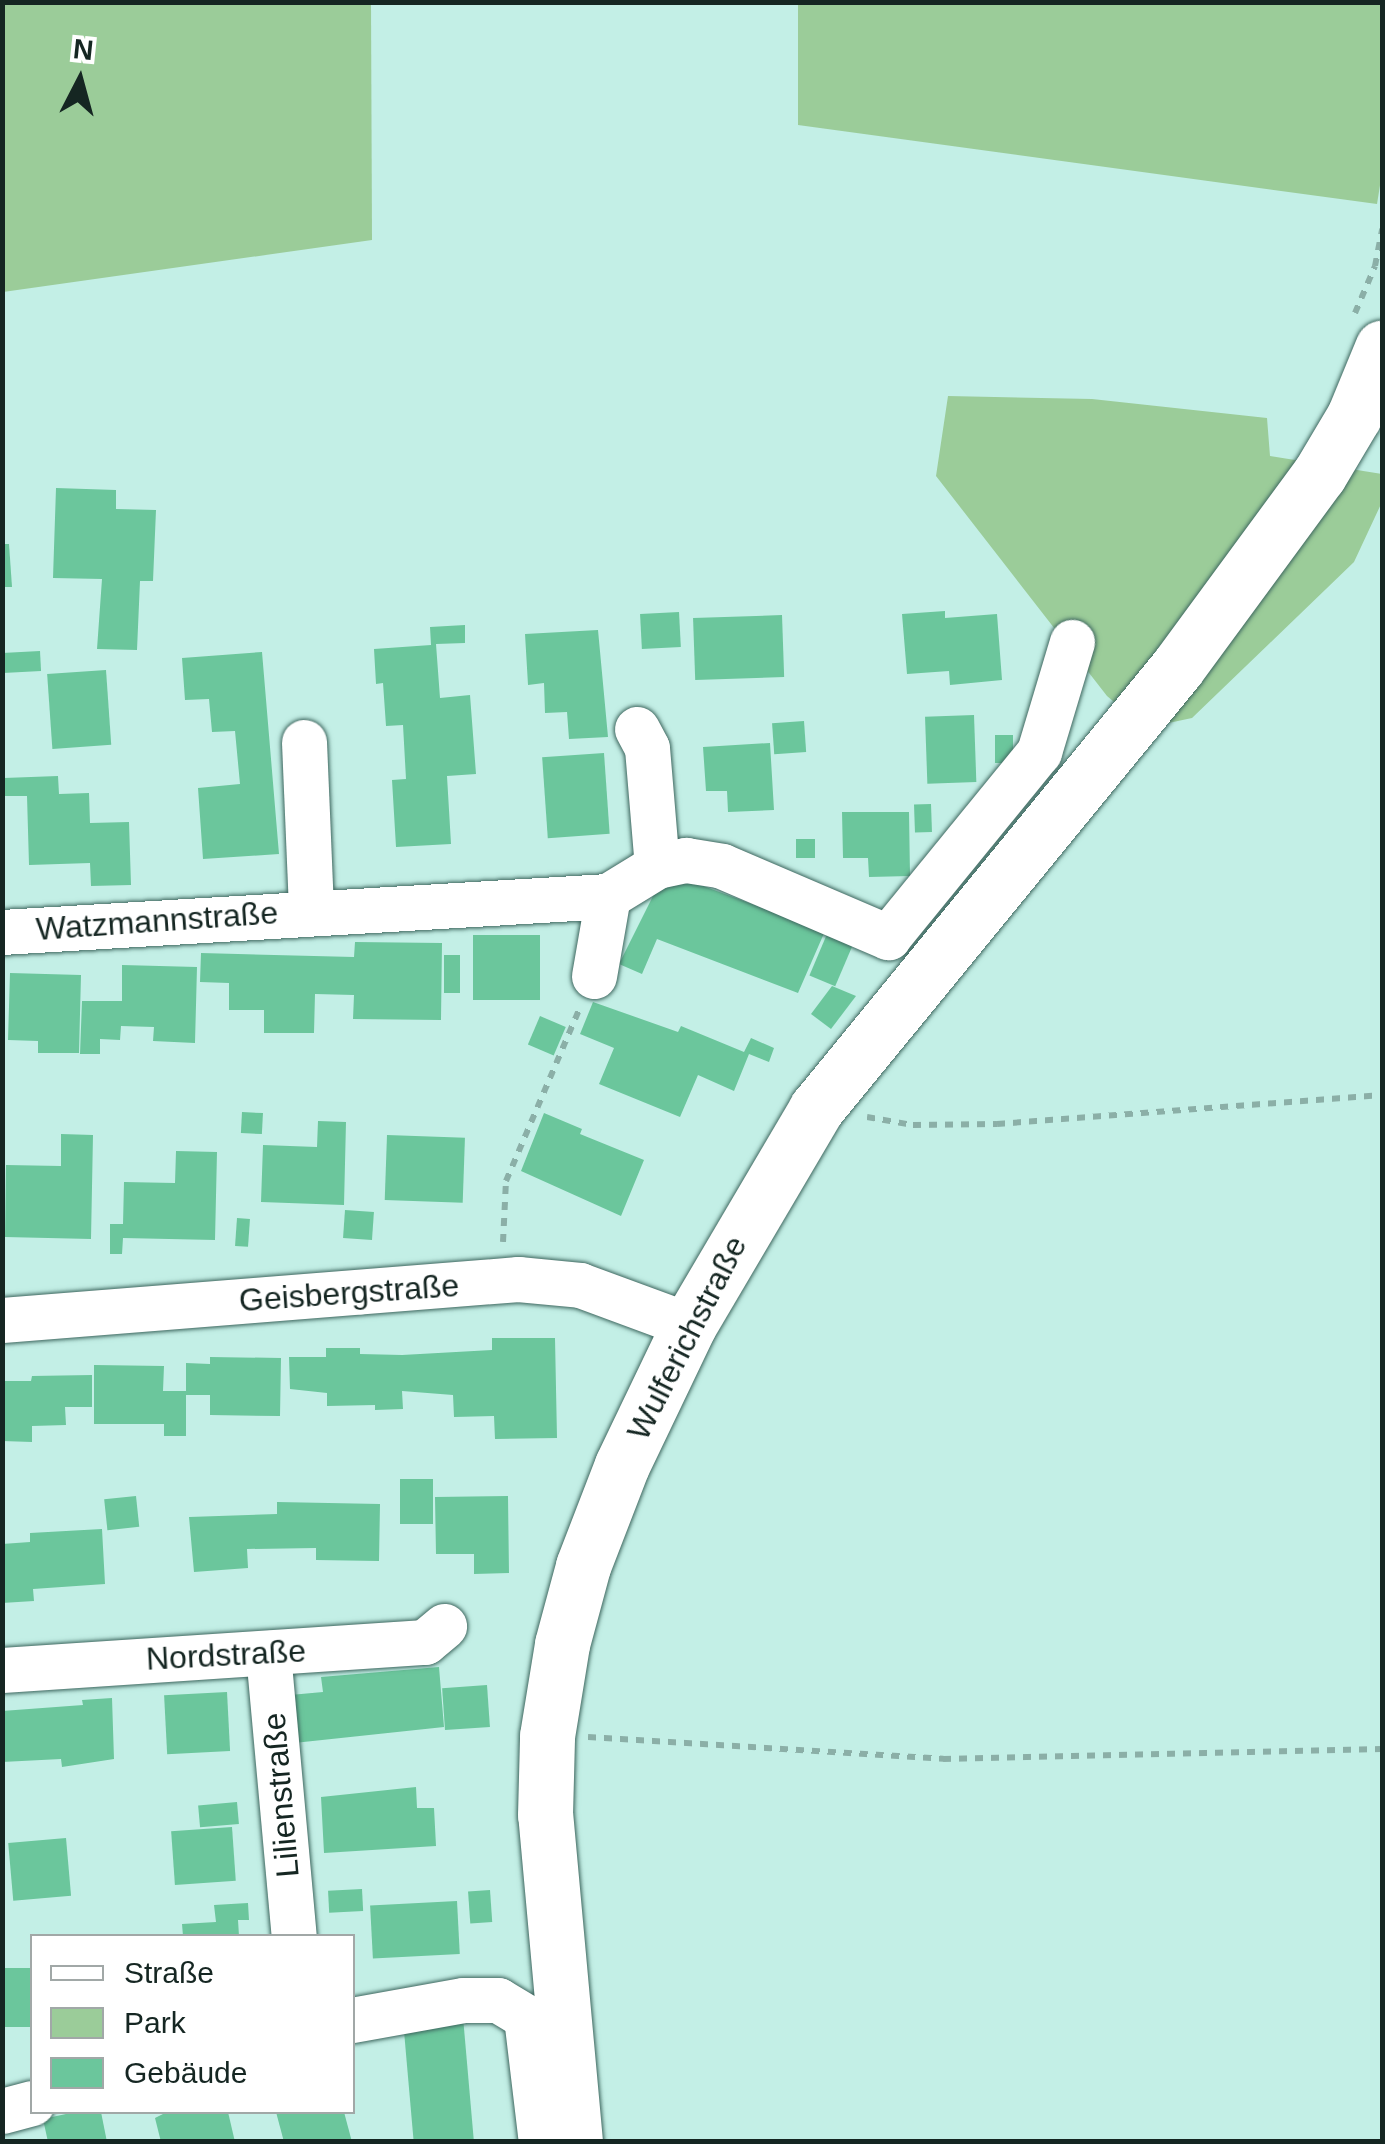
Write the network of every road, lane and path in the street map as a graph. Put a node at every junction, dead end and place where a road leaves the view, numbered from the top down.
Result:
1 (1382, 348) edge
2 (1072, 642) dead end
3 (637, 729) dead end
4 (304, 742) dead end
5 (656, 866) junction
6 (608, 896) junction
7 (311, 910) junction
8 (2, 932) edge
9 (594, 976) joint
10 (1382, 1095) edge
11 (816, 1109) junction
12 (500, 1282) junction
13 (2, 1320) edge
14 (690, 1325) junction
15 (444, 1626) dead end
16 (268, 1653) junction
17 (2, 1670) edge
18 (546, 1736) junction
19 (1382, 1749) edge
20 (294, 1934) edge
21 (355, 2019) edge
22 (30, 2104) edge
23 (2, 2111) edge
24 (542, 2142) edge
25 (575, 2142) edge

1 - 11 main road, Wulferichstraße
2 - 5 street, Watzmannstraße
3 - 5 street
4 - 7 street, Watzmannstraße
5 - 6 street, Watzmannstraße
6 - 7 street, Watzmannstraße
6 - 9 street
7 - 8 street, Watzmannstraße
9 - 12 path
10 - 11 path
11 - 14 main road, Wulferichstraße
12 - 13 street, Geisbergstraße
12 - 14 street, Geisbergstraße
14 - 18 main road, Wulferichstraße
15 - 16 street, Nordstraße
16 - 17 street, Nordstraße
16 - 20 street, Lilienstraße
18 - 19 path
18 - 25 main road, Wulferichstraße
21 - 24 street
22 - 23 street

